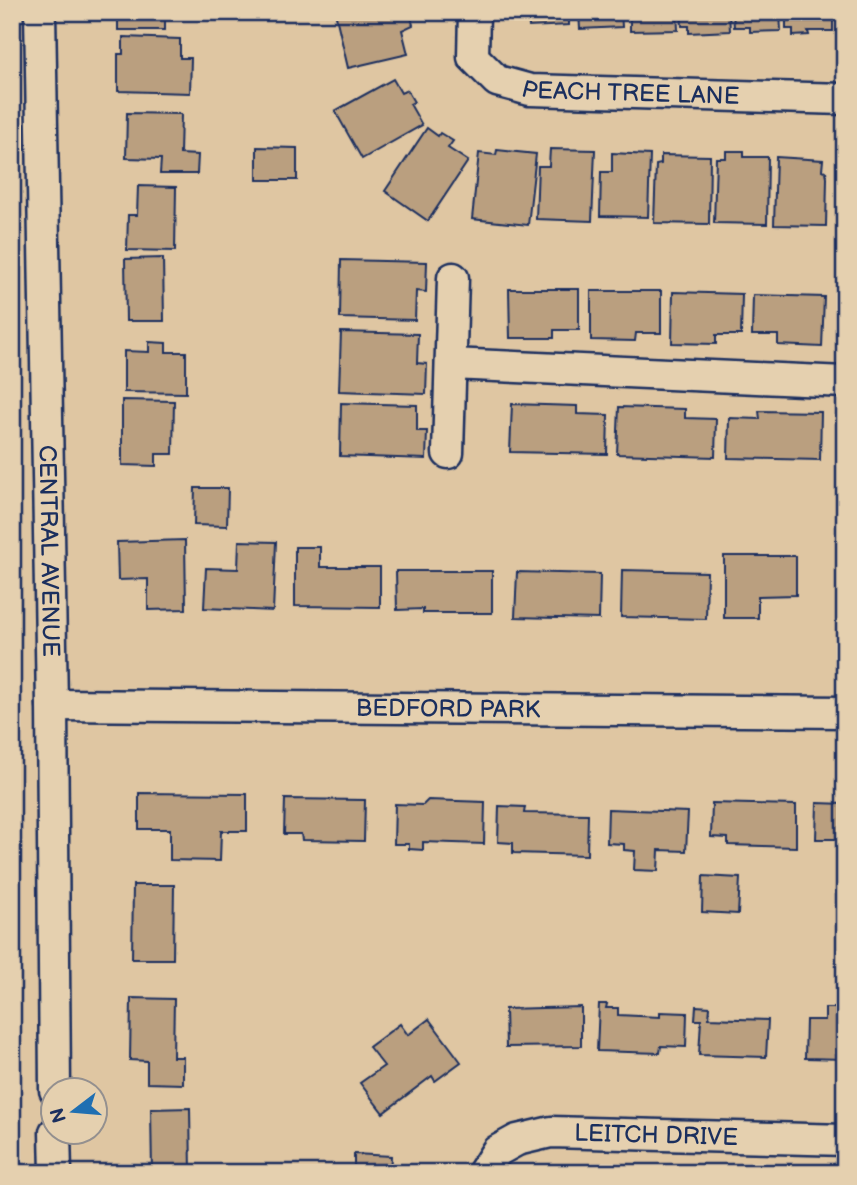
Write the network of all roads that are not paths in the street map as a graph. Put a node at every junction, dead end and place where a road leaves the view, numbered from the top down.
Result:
1 (40, 12) edge
2 (474, 12) edge
3 (845, 99) edge
4 (453, 278) dead end
5 (451, 364) junction
6 (845, 382) edge
7 (448, 453) dead end
8 (51, 705) junction
9 (845, 712) edge
10 (55, 1076) edge
11 (845, 1140) edge
12 (55, 1146) edge
13 (55, 1173) edge
14 (483, 1173) edge

1 - 8 street, CENTRAL AVENUE
2 - 3 street, PEACH TREE LANE
4 - 5 street
5 - 6 street
5 - 7 street
8 - 9 street, BEDFORD PARK
8 - 10 street, CENTRAL AVENUE
11 - 14 street, LEITCH DRIVE
12 - 13 street

